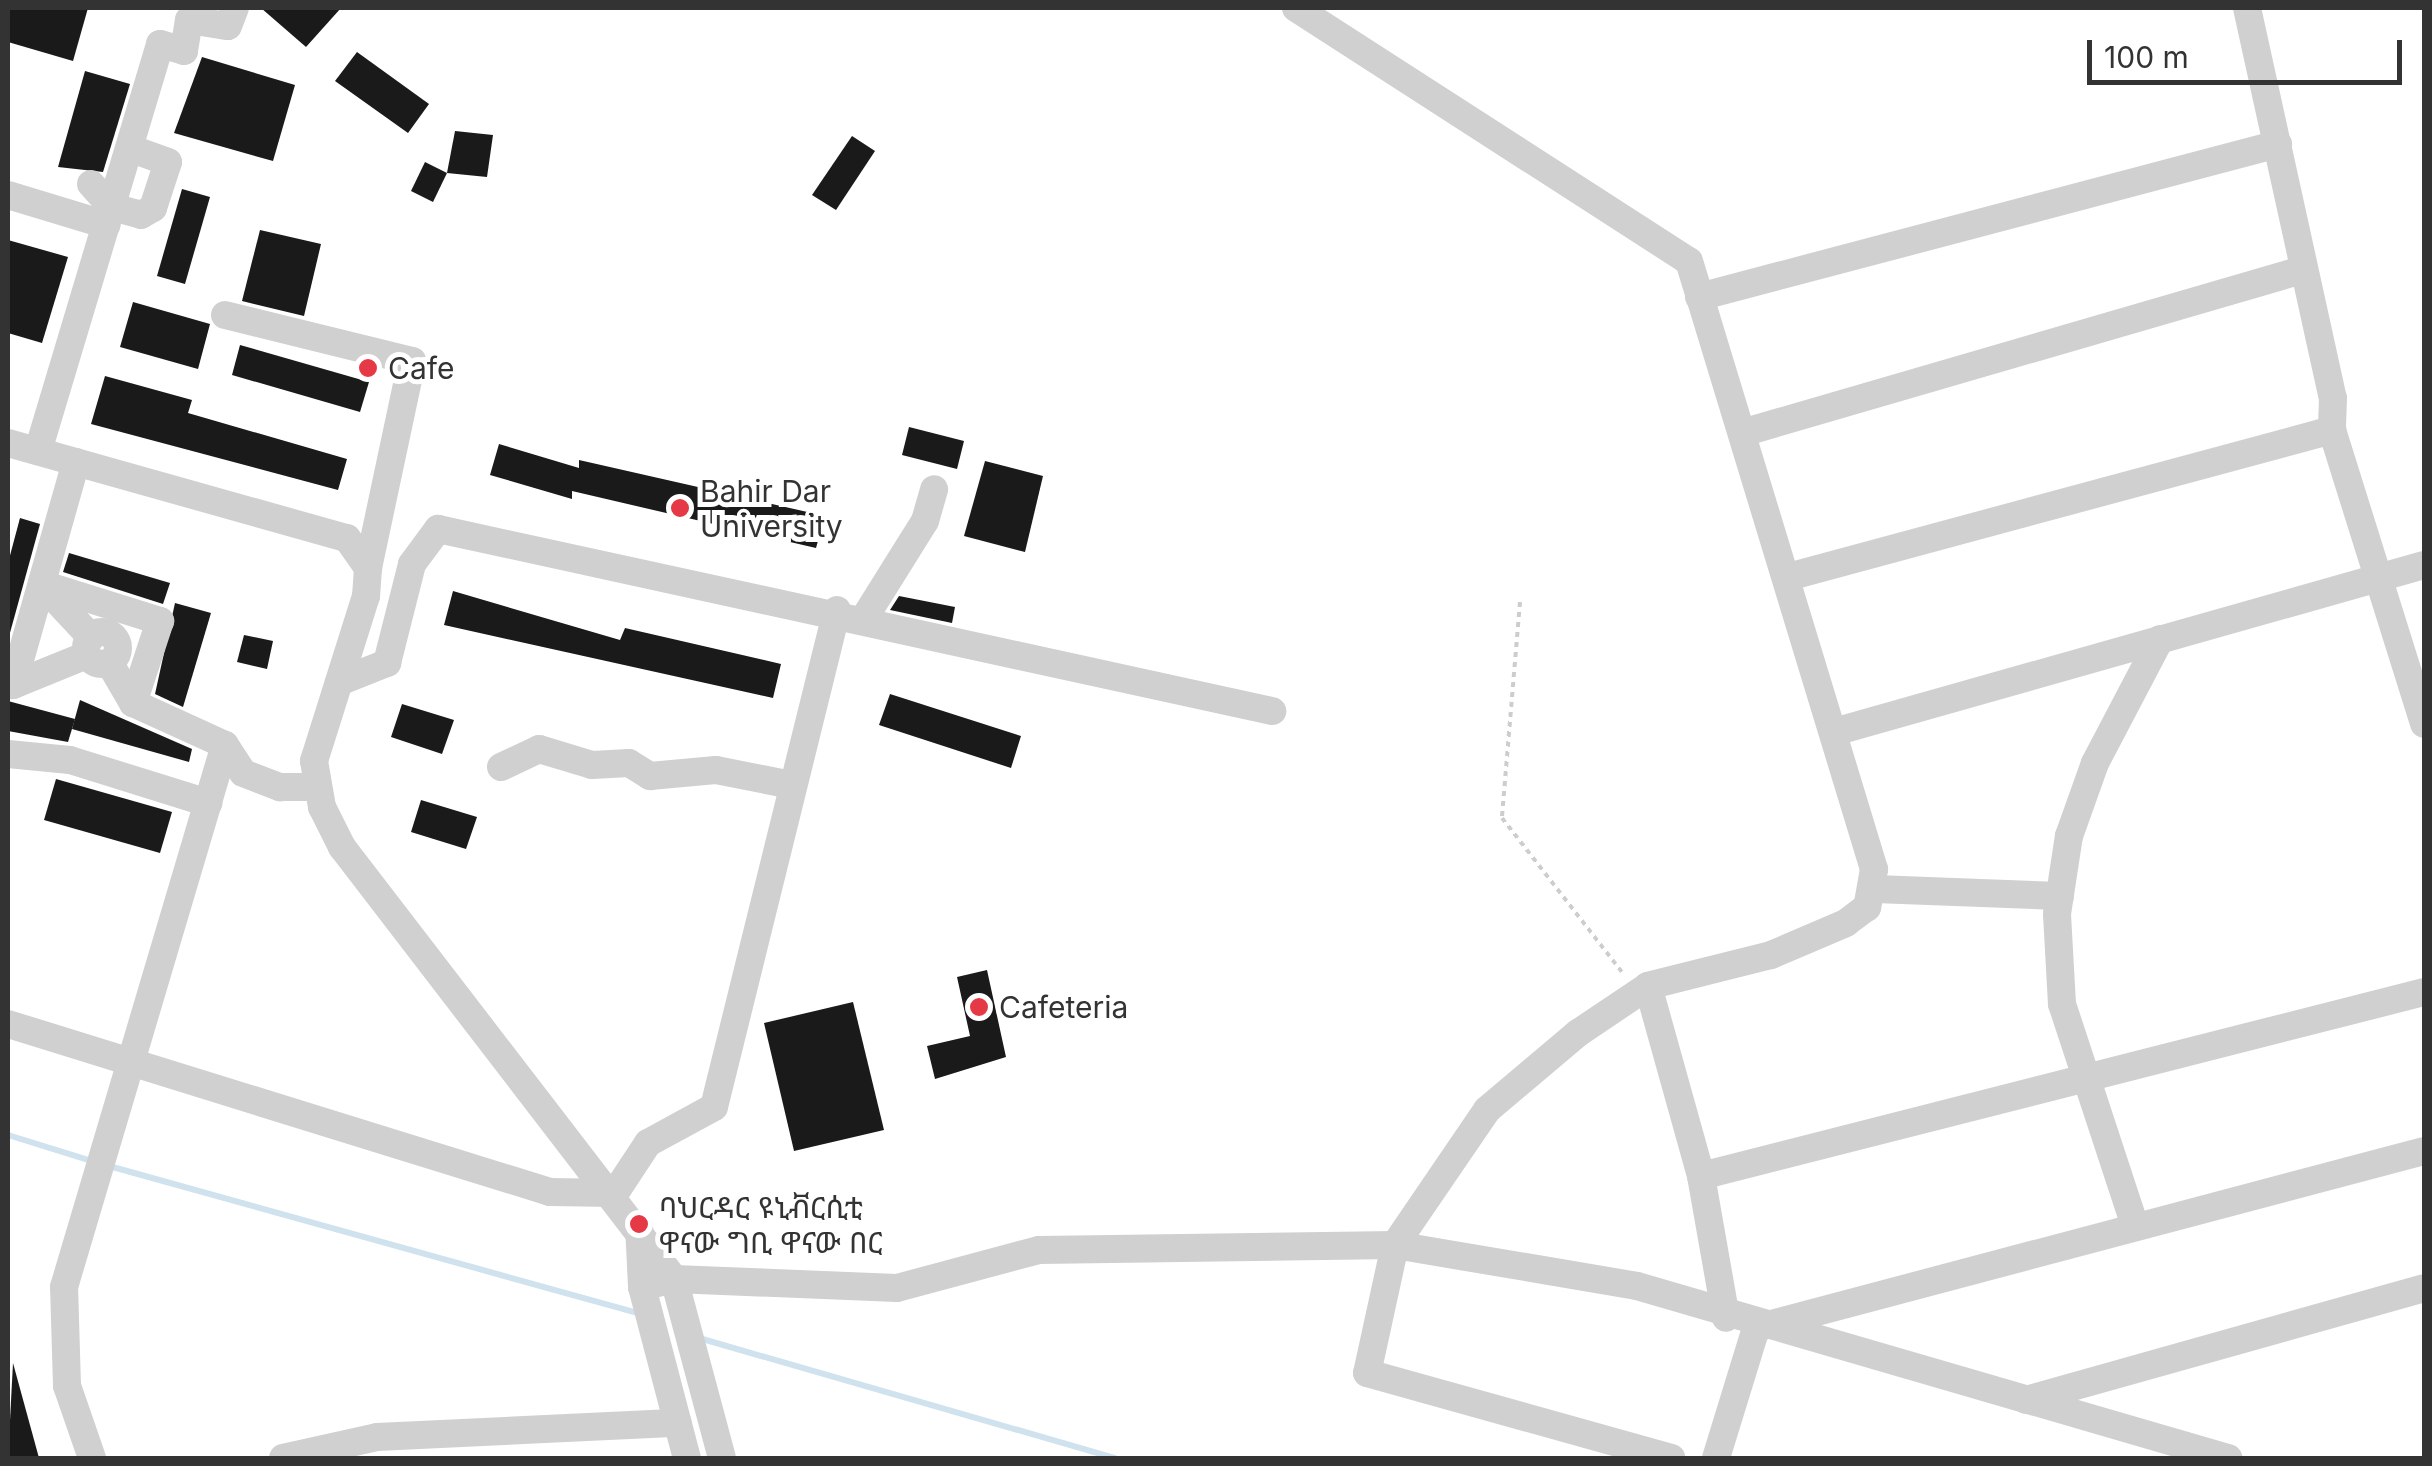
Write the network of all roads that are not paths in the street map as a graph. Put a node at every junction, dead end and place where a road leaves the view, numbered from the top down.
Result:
1 (235, 8) edge
2 (1296, 8) edge
3 (2247, 8) edge
4 (2278, 144) junction
5 (130, 148) junction
6 (91, 184) dead end
7 (8, 195) edge
8 (109, 216) junction
9 (2302, 270) junction
10 (1700, 296) junction
11 (225, 315) dead end
12 (2332, 430) junction
13 (1742, 434) junction
14 (8, 442) edge
15 (38, 451) junction
16 (76, 462) junction
17 (934, 489) dead end
18 (2424, 565) edge
19 (368, 568) junction
20 (2382, 574) junction
21 (1788, 578) junction
22 (42, 584) junction
23 (851, 613) junction
24 (101, 639) junction
25 (2160, 639) junction
26 (339, 682) junction
27 (133, 702) junction
28 (1272, 711) dead end
29 (2424, 724) edge
30 (1834, 732) junction
31 (226, 745) junction
32 (8, 754) edge
33 (501, 767) dead end
34 (792, 785) junction
35 (318, 786) junction
36 (208, 802) junction
37 (1875, 889) junction
38 (2060, 896) junction
39 (1648, 986) junction
40 (2424, 992) edge
41 (8, 1024) edge
42 (128, 1061) junction
43 (2084, 1074) junction
44 (2424, 1151) edge
45 (1701, 1176) junction
46 (615, 1193) junction
47 (639, 1224) junction
48 (2134, 1224) junction
49 (1395, 1245) junction
50 (674, 1278) junction
51 (2424, 1288) edge
52 (644, 1298) junction
53 (1726, 1318) junction
54 (1756, 1328) junction
55 (2025, 1400) junction
56 (678, 1423) junction
57 (92, 1458) edge
58 (284, 1458) edge
59 (687, 1458) edge
60 (722, 1458) edge
61 (1671, 1458) edge
62 (1716, 1458) edge
63 (2228, 1458) edge

1 - 5 street
2 - 10 street
3 - 4 street
4 - 9 street
4 - 10 street
5 - 8 street
5 - 8 street
6 - 8 street
7 - 8 street
8 - 15 street
9 - 12 street
9 - 13 street
10 - 13 street
11 - 19 street
12 - 20 street
12 - 21 street
13 - 21 street
14 - 15 street
15 - 16 street
16 - 19 street
16 - 22 street
17 - 23 street
18 - 20 street
19 - 26 street
20 - 25 street
20 - 29 street
21 - 30 street
22 - 24 street
22 - 24 street
23 - 26 street
23 - 28 street
23 - 34 street
24 - 27 street
24 - 27 street
25 - 30 street
25 - 38 street
26 - 35 street
27 - 31 street
30 - 37 street
31 - 35 street
31 - 36 street
32 - 36 street
33 - 34 street
34 - 46 street
35 - 46 street
36 - 42 street
37 - 38 street
37 - 39 street
38 - 43 street
39 - 45 street
39 - 49 street
40 - 43 street
41 - 42 street
42 - 46 street
42 - 57 street
43 - 45 street
43 - 48 street
44 - 48 street
45 - 53 street
46 - 47 street
47 - 50 street
47 - 52 street
48 - 54 street
49 - 50 street
49 - 53 street
49 - 61 street
50 - 52 street
50 - 60 street
51 - 55 street
52 - 56 street
53 - 54 street
54 - 55 street
54 - 62 street
55 - 63 street
56 - 58 street
56 - 59 street

